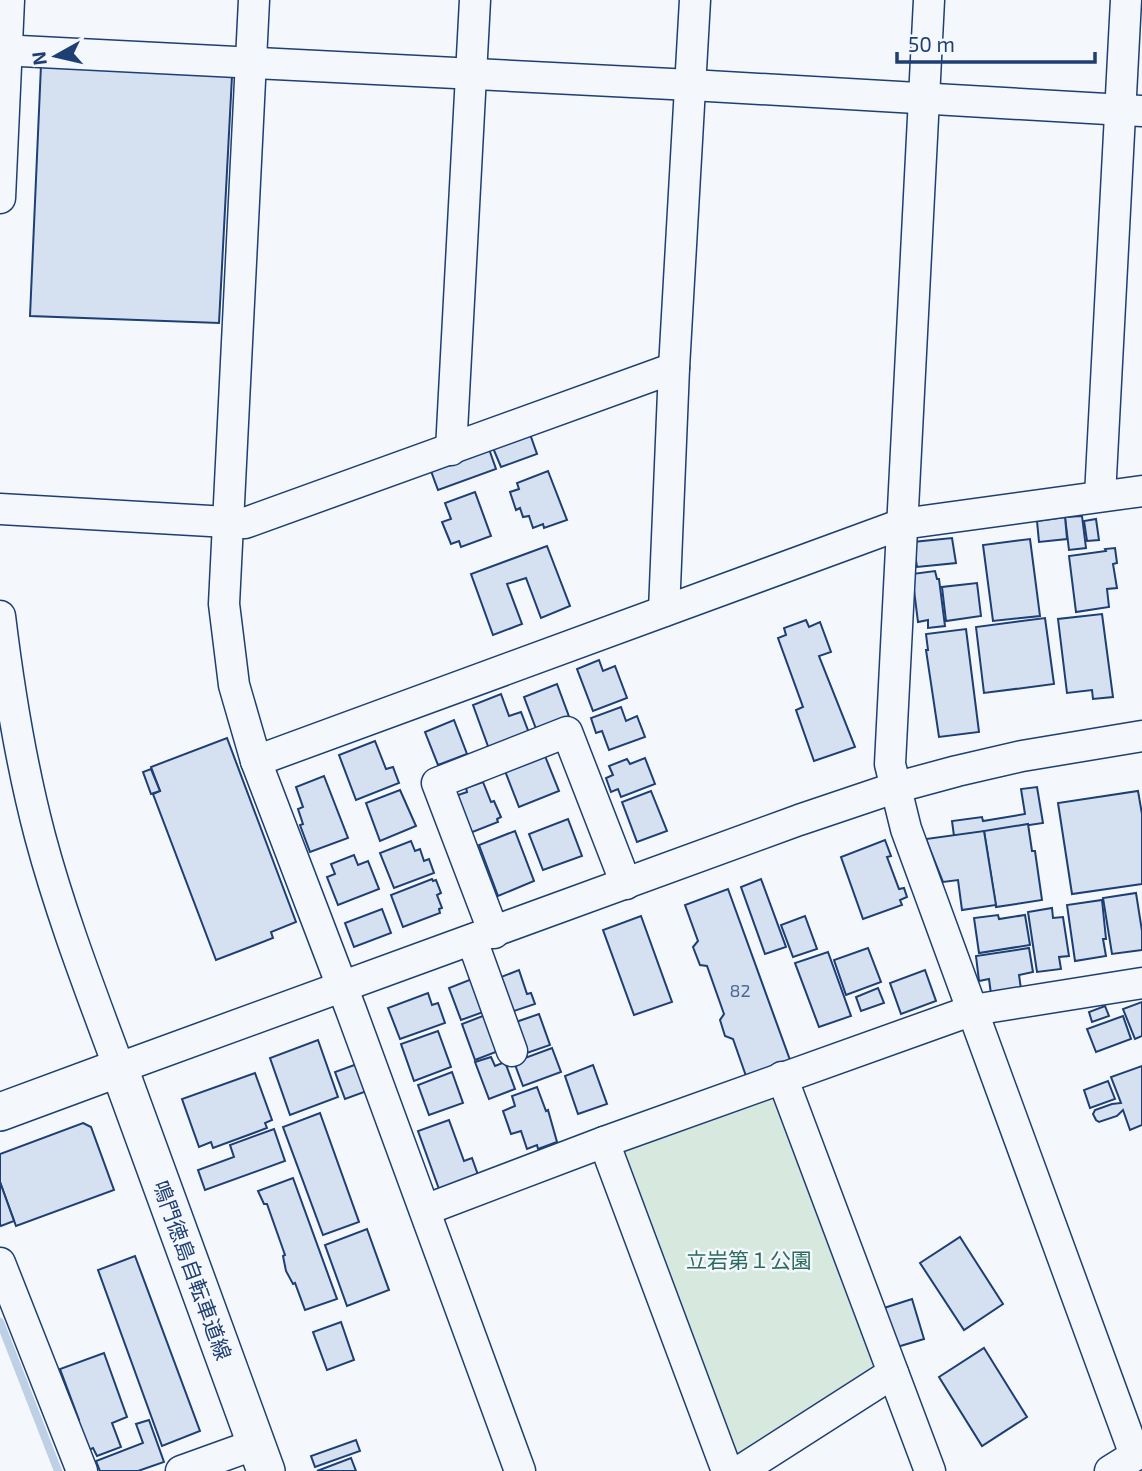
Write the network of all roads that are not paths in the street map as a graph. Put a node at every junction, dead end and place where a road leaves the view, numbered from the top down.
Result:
1 (9, 0) edge
2 (254, 0) edge
3 (475, 0) edge
4 (695, 0) edge
5 (929, 0) edge
6 (1126, 0) edge
7 (3, 50) edge
8 (251, 61) junction
9 (471, 74) junction
10 (691, 85) junction
11 (924, 99) junction
12 (1131, 111) edge
13 (0, 198) edge
14 (674, 368) junction
15 (451, 450) junction
16 (1142, 491) edge
17 (1100, 496) junction
18 (0, 509) edge
19 (228, 523) junction
20 (902, 524) junction
21 (664, 611) junction
22 (0, 616) edge
23 (1142, 736) edge
24 (256, 761) junction
25 (894, 788) junction
26 (626, 884) junction
27 (483, 937) junction
28 (1142, 983) edge
29 (343, 988) junction
30 (973, 1010) junction
31 (512, 1051) dead end
32 (119, 1068) junction
33 (782, 1077) junction
34 (0, 1112) edge
35 (604, 1142) junction
36 (425, 1210) junction
37 (0, 1263) edge
38 (893, 1373) junction
39 (1139, 1453) edge
40 (261, 1458) edge
41 (82, 1471) edge
42 (181, 1471) edge
43 (520, 1471) edge
44 (727, 1471) edge
45 (740, 1471) edge
46 (930, 1471) edge
47 (1110, 1471) edge

1 - 7 street
2 - 8 street
3 - 9 street
4 - 10 street
5 - 11 street
6 - 12 street
7 - 8 street
7 - 13 street
8 - 9 street
8 - 19 street
9 - 10 street
9 - 15 street
10 - 11 street
10 - 14 street
11 - 12 street
11 - 20 street
12 - 17 street
14 - 15 street
14 - 21 street
15 - 19 street
16 - 17 street
17 - 20 street
18 - 19 street
19 - 24 street
20 - 21 street
20 - 25 street
21 - 24 street
22 - 32 street
23 - 25 street
24 - 29 street
25 - 26 street
25 - 30 street
26 - 27 street
26 - 27 street
27 - 29 street
27 - 31 street
28 - 30 street
29 - 32 street
29 - 36 street
30 - 33 street
30 - 39 street
32 - 34 main road
32 - 40 main road, 鳴門徳島自転車道線
33 - 35 street
33 - 38 street
35 - 36 street
35 - 44 street
36 - 43 street
37 - 41 street
38 - 45 street
38 - 46 street
39 - 47 street
40 - 42 street

